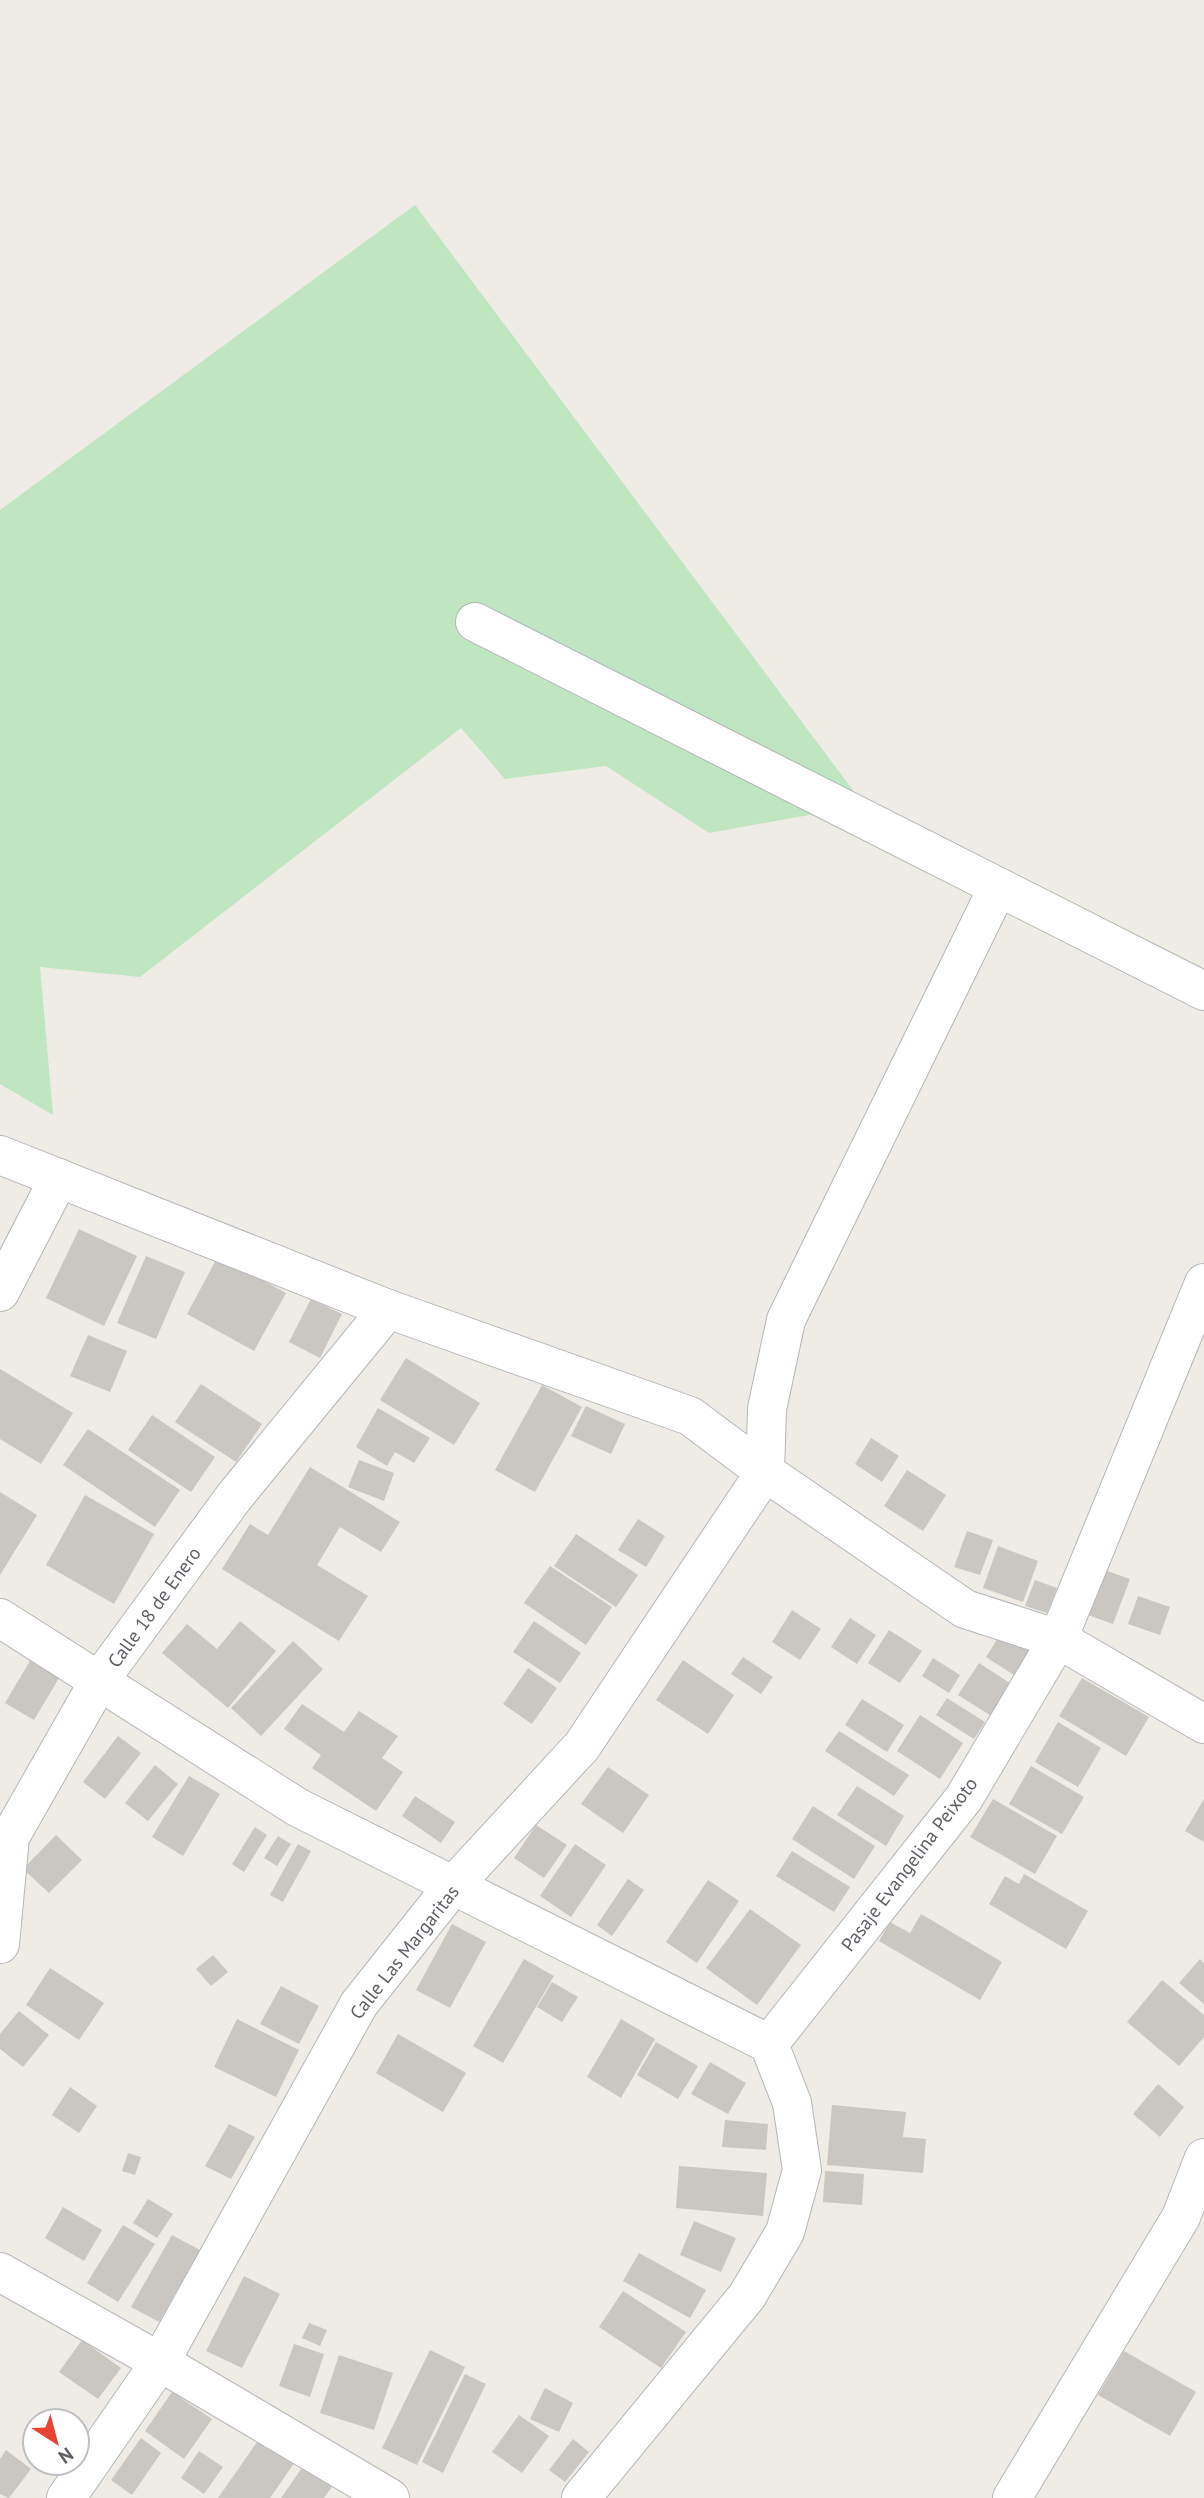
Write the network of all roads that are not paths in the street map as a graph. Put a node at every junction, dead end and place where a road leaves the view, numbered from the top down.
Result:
1 (475, 622) dead end
2 (998, 887) junction
3 (1204, 991) edge
4 (0, 1155) edge
5 (59, 1178) junction
6 (1204, 1283) edge
7 (0, 1292) edge
8 (388, 1309) junction
9 (765, 1472) junction
10 (0, 1618) edge
11 (1058, 1639) junction
12 (99, 1681) junction
13 (1204, 1724) edge
14 (452, 1887) junction
15 (0, 1944) edge
16 (769, 2044) junction
17 (1204, 2158) edge
18 (0, 2272) edge
19 (160, 2362) junction
20 (66, 2498) edge
21 (390, 2498) edge
22 (581, 2498) edge
23 (1012, 2498) edge

1 - 2 street
2 - 3 street
2 - 9 street
4 - 5 street
5 - 7 street
5 - 8 street
6 - 11 street, Pasaje Evangelina Peixoto
8 - 9 street
8 - 12 street, Calle 18 de Enero
9 - 11 street
9 - 14 street, Calle Las Margaritas
10 - 12 street
11 - 13 street
11 - 16 street, Pasaje Evangelina Peixoto
12 - 14 street
12 - 15 street, Calle 18 de Enero
14 - 16 street
14 - 19 street, Calle Las Margaritas
16 - 22 street
17 - 23 street
18 - 19 street
19 - 20 street, Calle Las Margaritas
19 - 21 street

